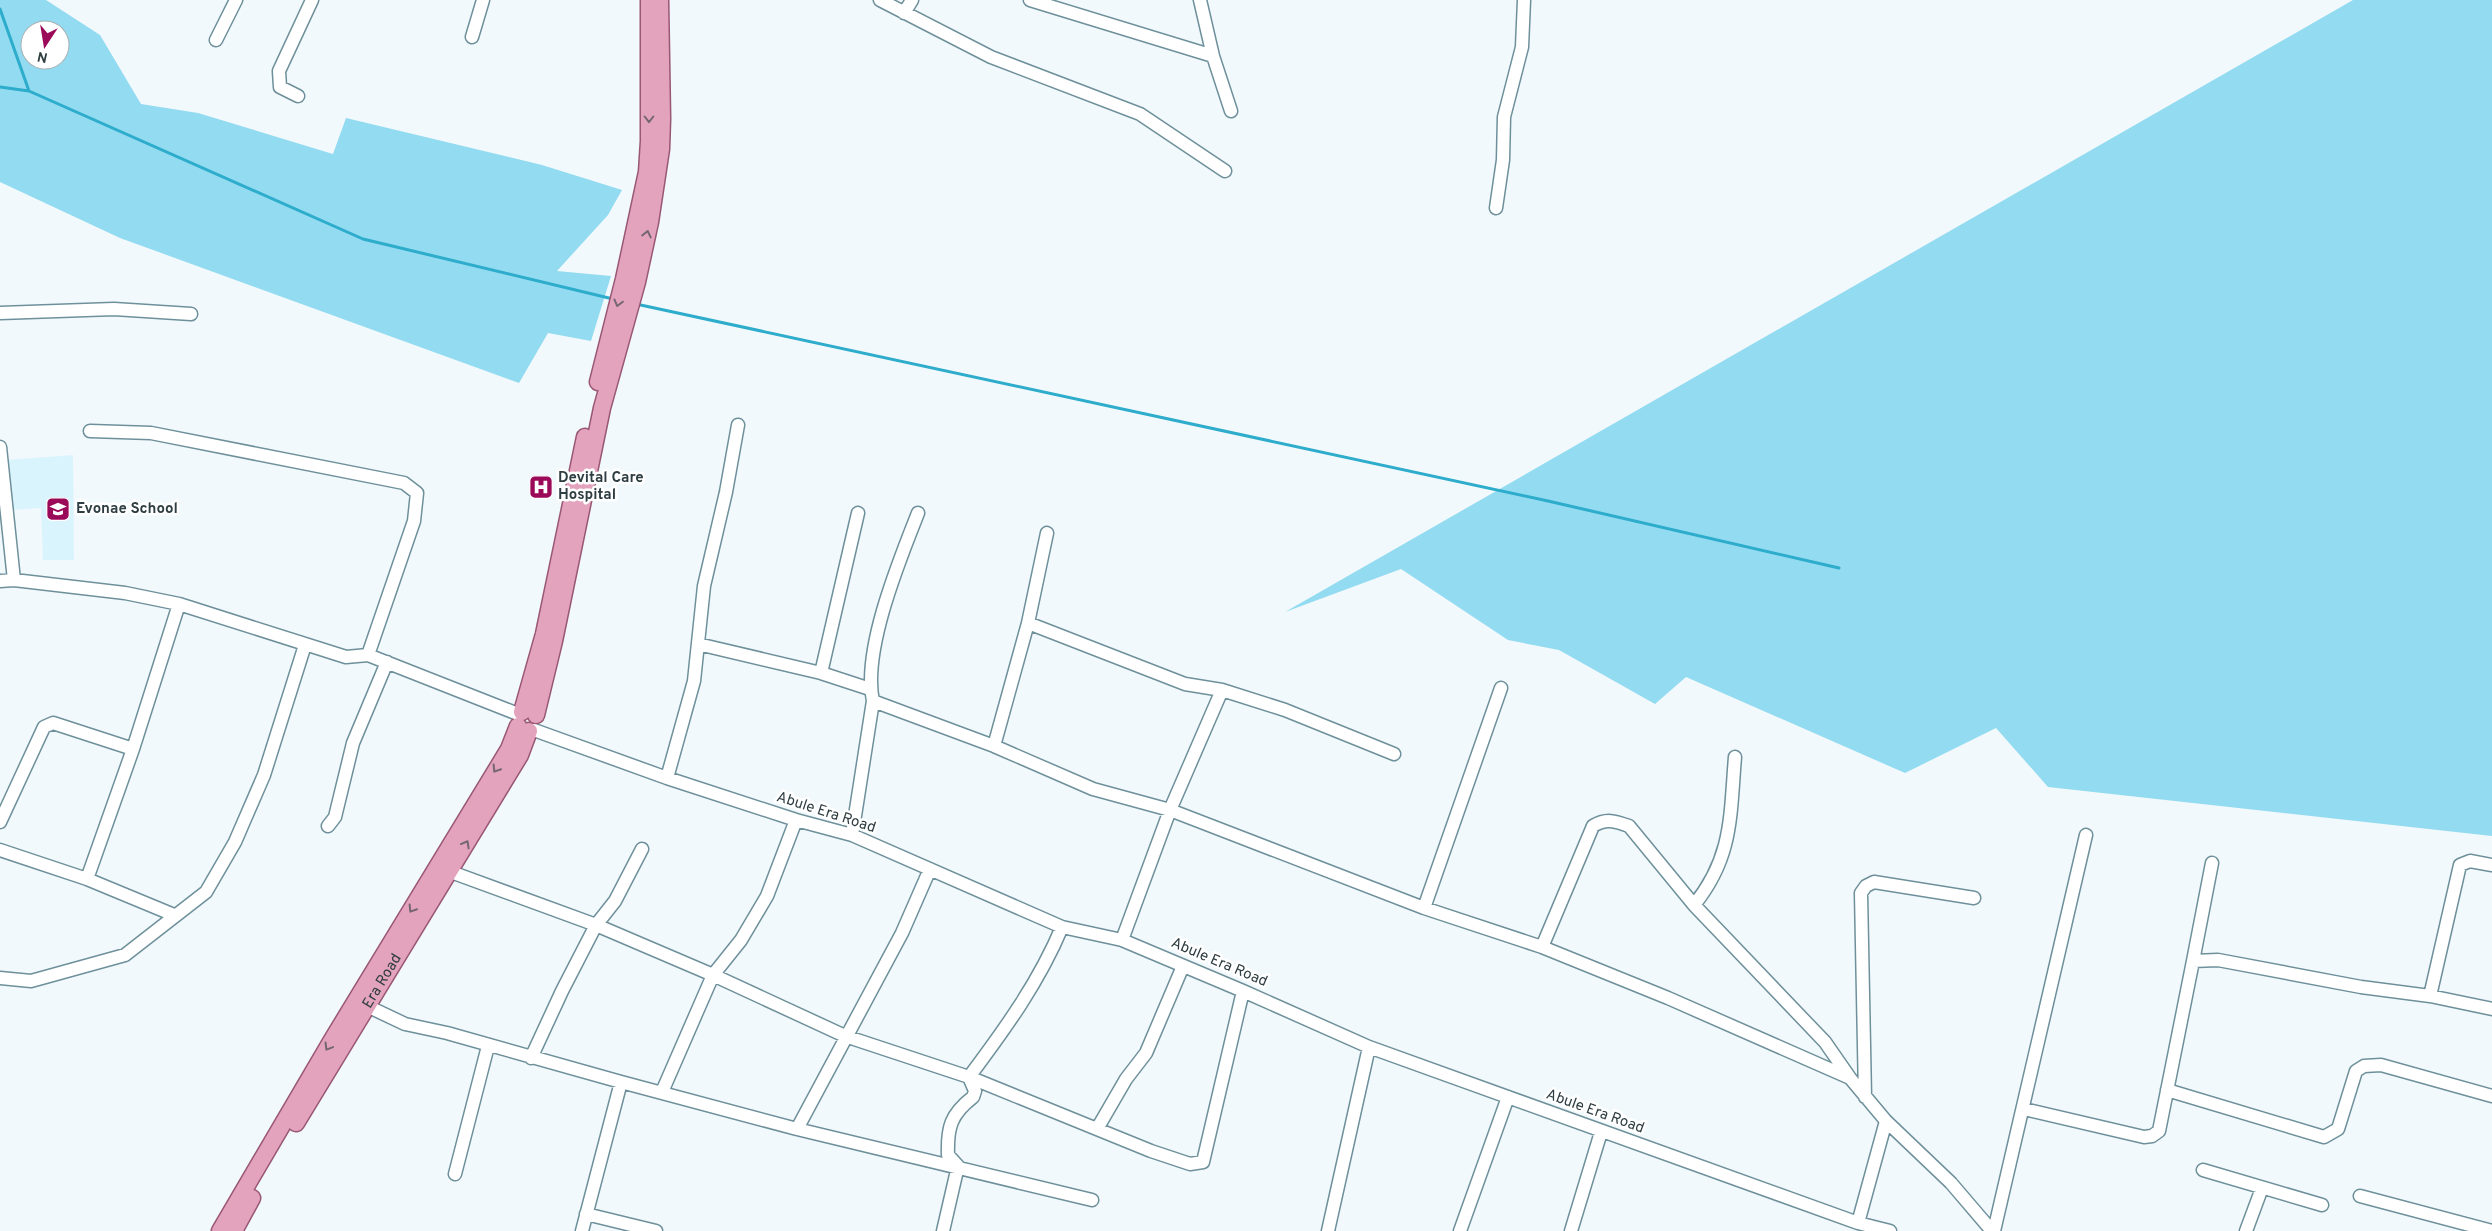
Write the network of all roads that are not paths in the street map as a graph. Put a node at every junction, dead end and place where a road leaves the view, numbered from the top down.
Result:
1 (236, 0) edge
2 (312, 0) edge
3 (483, 0) edge
4 (880, 0) edge
5 (912, 0) edge
6 (1200, 0) edge
7 (1524, 0) edge
8 (1036, 1) edge
9 (659, 2) edge
10 (904, 13) junction
11 (472, 37) dead end
12 (216, 40) dead end
13 (1213, 56) junction
14 (298, 96) dead end
15 (1231, 111) dead end
16 (1225, 171) dead end
17 (1496, 208) dead end
18 (0, 313) edge
19 (192, 314) dead end
20 (738, 425) dead end
21 (90, 431) dead end
22 (0, 447) edge
23 (918, 512) dead end
24 (858, 513) dead end
25 (1047, 533) dead end
26 (14, 580) junction
27 (0, 581) edge
28 (179, 604) junction
29 (1028, 623) junction
30 (698, 644) junction
31 (305, 646) junction
32 (368, 655) junction
33 (387, 662) junction
34 (821, 673) junction
35 (1501, 688) dead end
36 (1222, 690) junction
37 (871, 695) junction
38 (526, 722) junction
39 (994, 746) junction
40 (133, 749) junction
41 (1394, 754) dead end
42 (1735, 757) dead end
43 (667, 778) junction
44 (1170, 810) junction
45 (796, 820) junction
46 (0, 822) edge
47 (328, 826) dead end
48 (852, 835) junction
49 (2086, 835) dead end
50 (642, 848) dead end
51 (0, 850) edge
52 (2212, 863) dead end
53 (2492, 865) edge
54 (930, 870) junction
55 (451, 872) junction
56 (87, 879) junction
57 (1974, 898) dead end
58 (1694, 906) junction
59 (1424, 908) junction
60 (174, 915) junction
61 (596, 925) junction
62 (1062, 927) junction
63 (1122, 940) junction
64 (1542, 947) junction
65 (2194, 961) junction
66 (1183, 966) junction
67 (714, 975) junction
68 (0, 978) edge
69 (1244, 991) junction
70 (2430, 996) junction
71 (367, 1006) junction
72 (2492, 1009) edge
73 (845, 1036) junction
74 (488, 1046) junction
75 (1369, 1047) junction
76 (531, 1058) junction
77 (969, 1077) junction
78 (1850, 1078) junction
79 (622, 1082) junction
80 (2167, 1090) junction
81 (662, 1092) junction
82 (2492, 1096) edge
83 (1508, 1097) junction
84 (1865, 1097) junction
85 (2024, 1110) junction
86 (1886, 1121) junction
87 (797, 1129) junction
88 (1097, 1129) junction
89 (1601, 1132) junction
90 (958, 1166) junction
91 (2203, 1170) dead end
92 (455, 1174) dead end
93 (2262, 1188) junction
94 (2360, 1196) dead end
95 (1092, 1200) dead end
96 (2322, 1205) dead end
97 (586, 1214) junction
98 (1858, 1223) junction
99 (220, 1231) edge
100 (234, 1231) edge
101 (582, 1231) edge
102 (656, 1231) edge
103 (943, 1231) edge
104 (1328, 1231) edge
105 (1460, 1231) edge
106 (1571, 1231) edge
107 (1890, 1231) edge
108 (1993, 1231) edge
109 (2246, 1231) edge
110 (2492, 1231) edge

1 - 12 street
2 - 14 street
3 - 11 street
4 - 10 street
5 - 10 street
6 - 13 street
7 - 17 street
8 - 13 street
9 - 38 main road
10 - 16 street
13 - 15 street
18 - 19 street
20 - 30 street
21 - 32 street
22 - 26 street
23 - 37 street
24 - 34 street
25 - 29 street
26 - 27 street
26 - 28 street
28 - 31 street
28 - 40 street
29 - 36 street
29 - 39 street
30 - 34 street
30 - 43 street
31 - 32 street
31 - 60 street
32 - 33 street, Abule Era Road
33 - 38 street, Abule Era Road
33 - 47 street
34 - 37 street
35 - 59 street
36 - 41 street
36 - 44 street
37 - 39 street
37 - 48 street
38 - 43 street, Abule Era Road
55 -> 38 main road, Era Road
38 -> 99 main road
39 - 44 street
40 - 46 street
40 - 56 street
42 - 58 street
43 - 45 street, Abule Era Road
44 - 59 street
44 - 63 street
45 - 48 street, Abule Era Road
45 - 67 street
48 - 54 street, Abule Era Road
49 - 85 street
50 - 61 street
51 - 56 street
52 - 65 street
53 - 70 street
54 - 62 street, Abule Era Road
54 - 73 street
55 - 61 street
55 - 71 main road, Era Road
56 - 60 street
57 - 84 street
58 - 64 street
58 - 78 street
59 - 64 street
60 - 68 street
61 - 67 street
61 - 76 street
62 - 63 street, Abule Era Road
62 - 77 street
63 - 66 street, Abule Era Road
64 - 78 street
65 - 70 street
65 - 80 street
66 - 69 street, Abule Era Road
66 - 88 street
67 - 73 street
67 - 81 street
69 - 75 street, Abule Era Road
69 - 88 street
70 - 72 street
71 - 74 street
71 - 100 main road, Era Road
73 - 77 street
73 - 87 street
74 - 76 street
74 - 92 street
75 - 83 street, Abule Era Road
75 - 104 street
76 - 79 street
77 - 88 street
77 - 90 street
78 - 84 street
79 - 81 street
79 - 97 street
80 - 82 street
80 - 85 street
81 - 87 street
83 - 89 street, Abule Era Road
83 - 105 street
84 - 86 street
85 - 108 street
86 - 98 street
86 - 108 street
87 - 90 street
89 - 98 street, Abule Era Road
89 - 106 street
90 - 95 street
90 - 103 street
91 - 93 street
93 - 96 street
93 - 109 street
94 - 110 street
97 - 101 street
97 - 102 street
98 - 107 street, Abule Era Road

